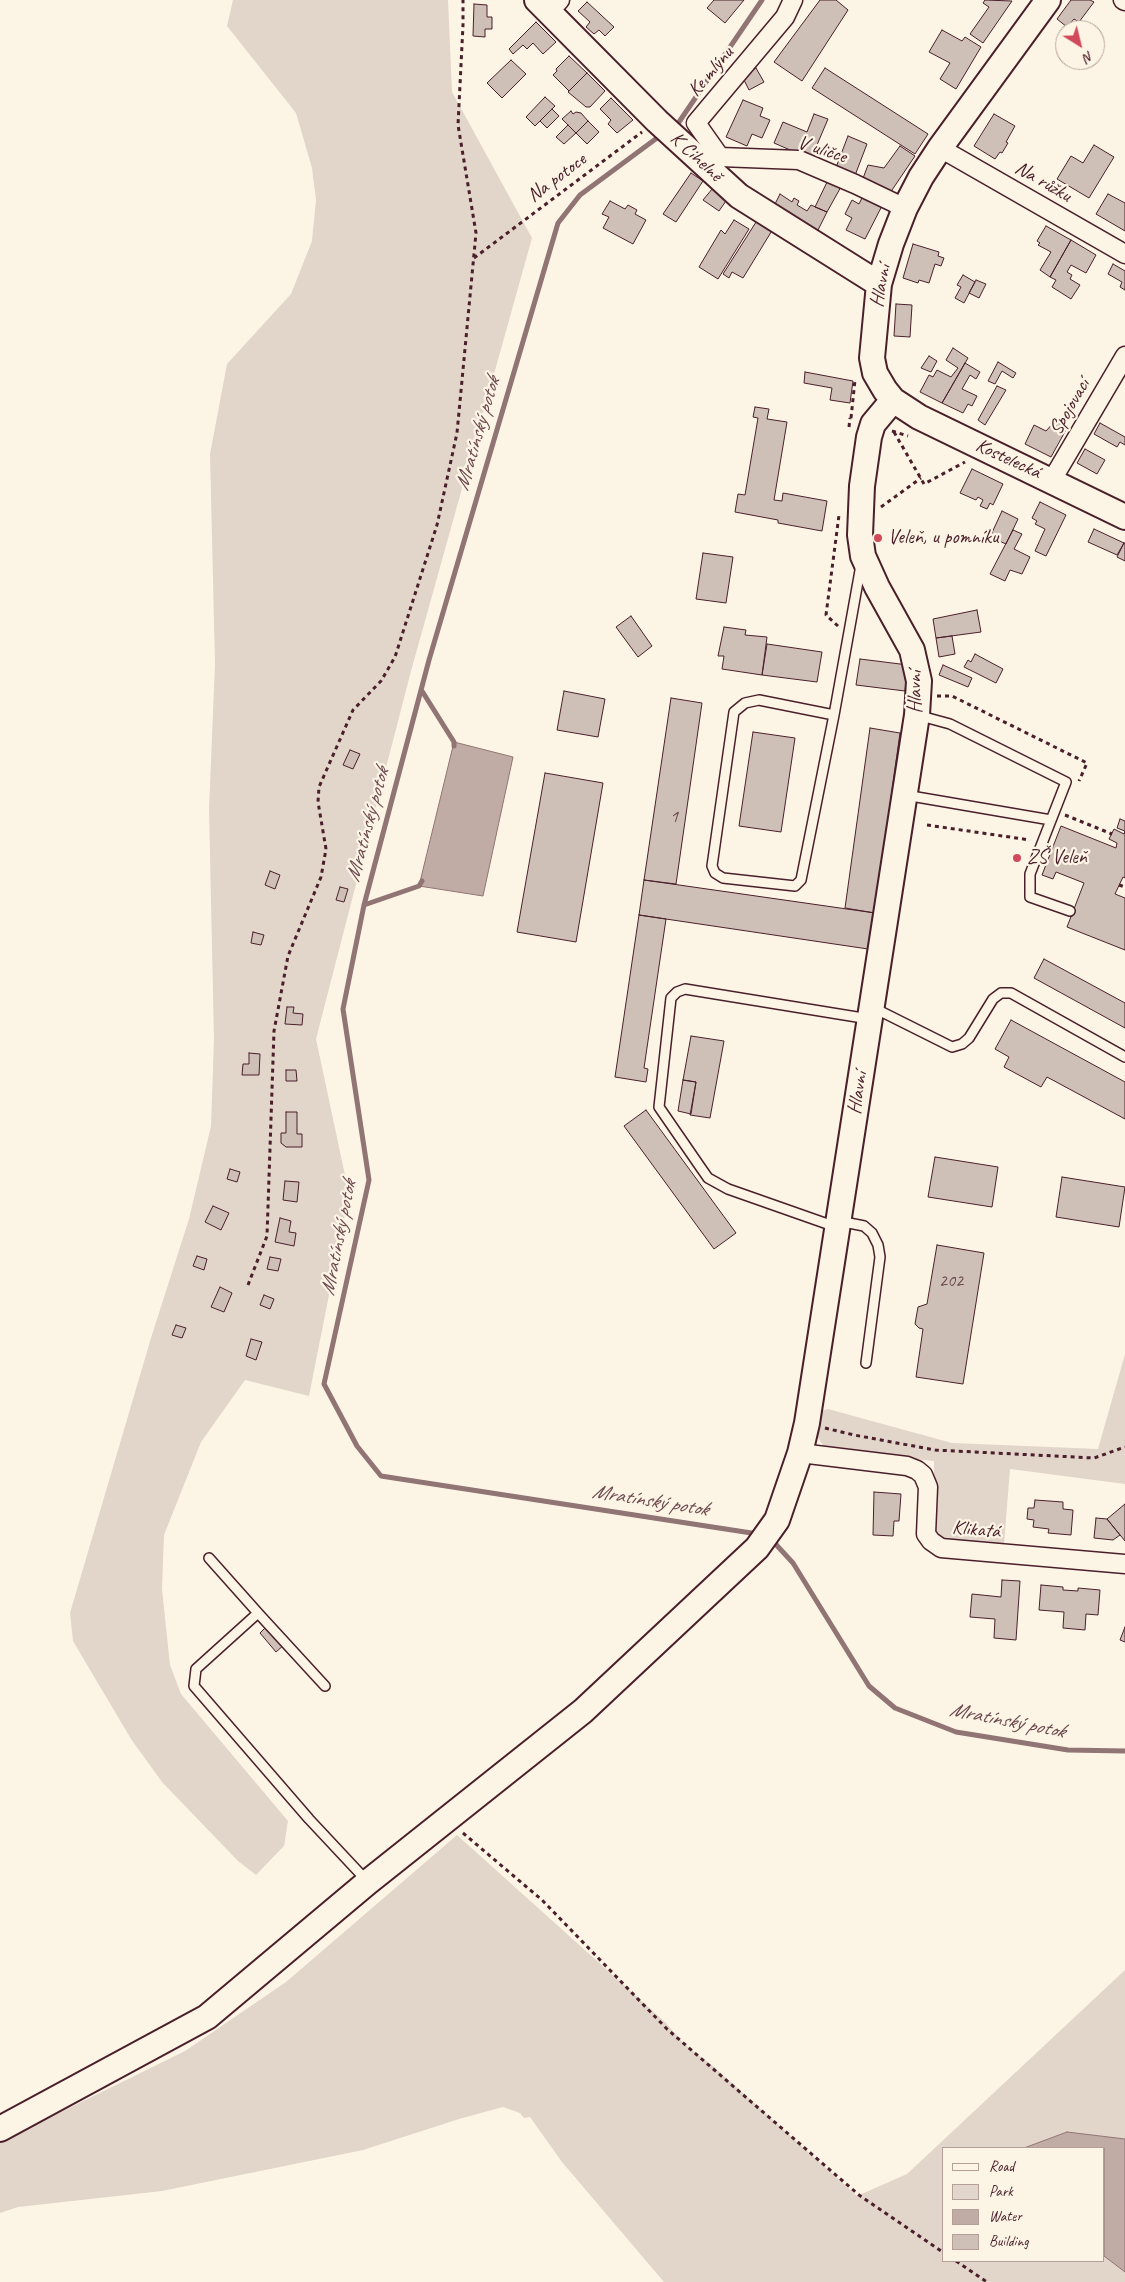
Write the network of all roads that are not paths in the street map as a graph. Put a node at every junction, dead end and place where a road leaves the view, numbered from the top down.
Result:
1 (793, 0) edge
2 (1048, 0) edge
3 (549, 4) edge
4 (940, 148) junction
5 (713, 163) junction
6 (905, 208) junction
7 (1125, 254) edge
8 (879, 284) junction
9 (1125, 356) edge
10 (893, 400) junction
11 (1052, 480) junction
12 (1125, 517) edge
13 (863, 556) junction
14 (834, 715) junction
15 (917, 715) junction
16 (905, 795) junction
17 (1055, 820) junction
18 (1070, 911) dead end
19 (871, 1013) junction
20 (1125, 1056) edge
21 (838, 1224) junction
22 (866, 1363) dead end
23 (800, 1453) junction
24 (209, 1558) dead end
25 (1125, 1564) edge
26 (258, 1614) junction
27 (324, 1686) dead end
28 (368, 1882) junction
29 (0, 2129) edge

1 - 5 street, Ke mlýnu
2 - 4 street, Hlavní
3 - 5 street, K Cihelně
4 - 6 street, Hlavní
4 - 7 street, Na růžku
5 - 6 street, V uličce
5 - 8 street, K Cihelně
6 - 8 street, Hlavní
8 - 10 street, Hlavní
9 - 11 street, Spojovací
10 - 11 street, Kostelecká
10 - 13 street, Hlavní
11 - 12 street, Kostelecká
13 - 14 lane
13 - 15 street, Hlavní
14 - 14 lane
15 - 16 street, Hlavní
15 - 17 lane
16 - 17 lane
16 - 19 street, Hlavní
17 - 18 lane
19 - 20 lane
19 - 21 street, Hlavní
19 - 21 lane
21 - 22 lane
21 - 23 street, Hlavní
23 - 25 street, Klikatá
23 - 28 street, Hlavní
24 - 26 lane
26 - 27 lane
26 - 28 lane
28 - 29 street, Hlavní

